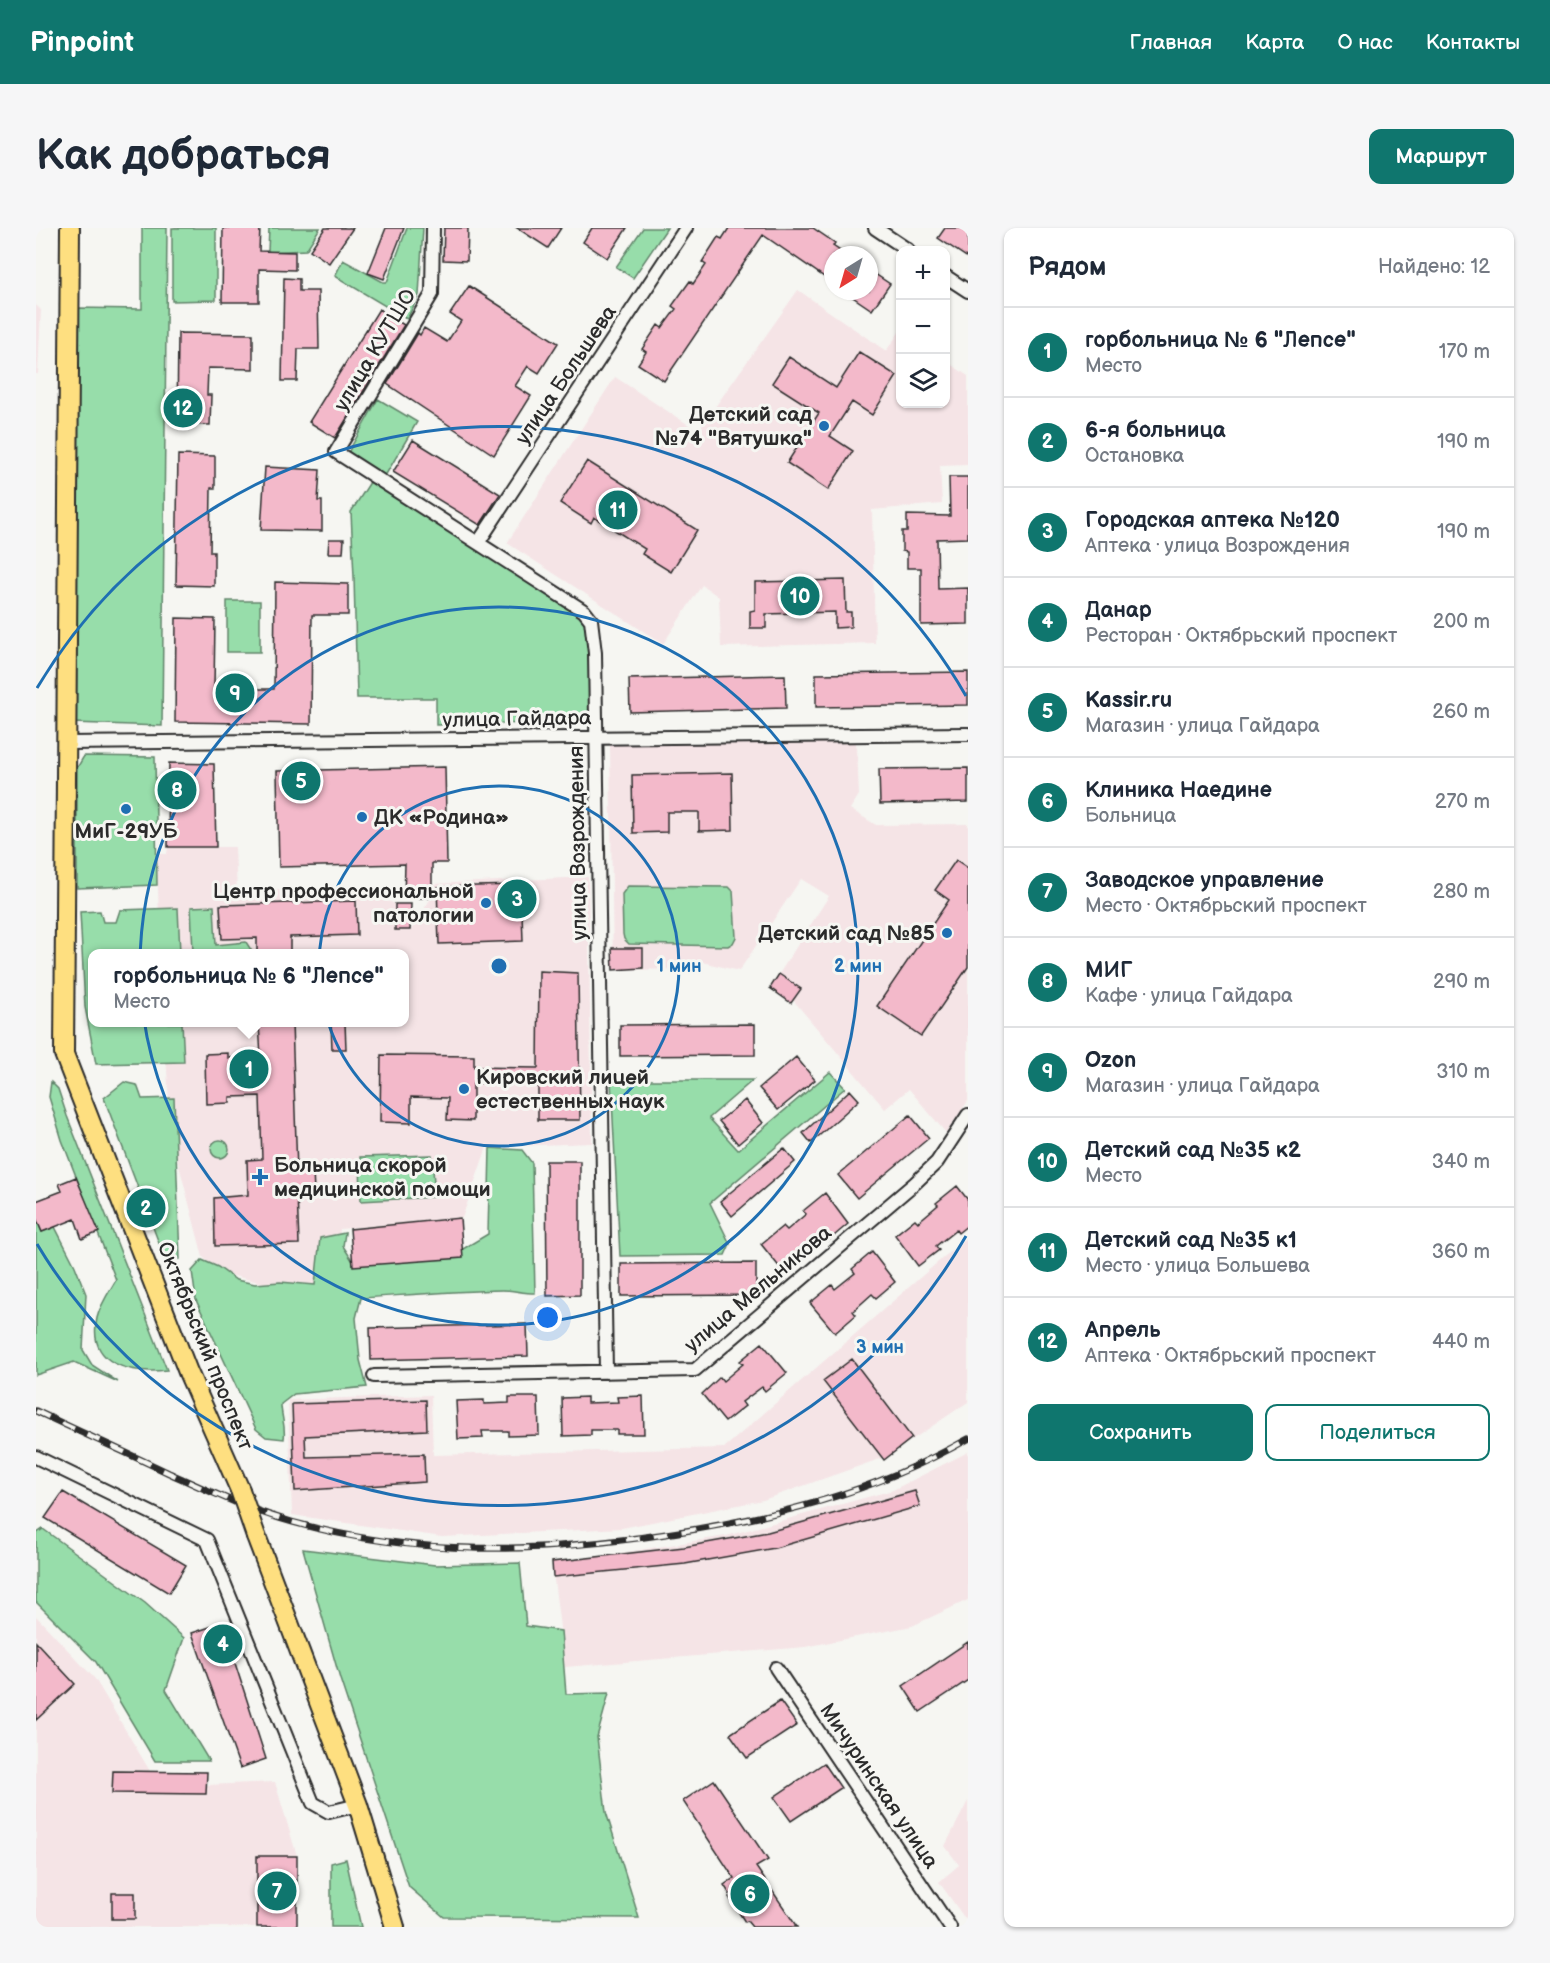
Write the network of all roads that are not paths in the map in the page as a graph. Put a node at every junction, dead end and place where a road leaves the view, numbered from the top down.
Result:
1 (70, 228) edge
2 (433, 228) edge
3 (686, 228) edge
4 (875, 228) edge
5 (902, 246) edge
6 (950, 279) edge
7 (968, 291) edge
8 (336, 452) joint
9 (478, 543) junction
10 (968, 734) edge
11 (596, 738) junction
12 (66, 743) junction
13 (968, 1115) edge
14 (606, 1372) junction
15 (374, 1376) dead end
16 (36, 1457) edge
17 (776, 1668) dead end
18 (358, 1804) junction
19 (394, 1927) edge
20 (950, 1927) edge

1 - 12 main road, Октябрьский проспект
2 - 8 street, улица КУТШО
3 - 9 street, улица Большева
4 - 5 street
6 - 7 street
8 - 9 street, улица Возрождения
9 - 11 street, улица Возрождения
10 - 11 street, улица Гайдара
11 - 12 street, улица Гайдара
11 - 14 street, улица Возрождения
12 - 18 main road, Октябрьский проспект, bridge
13 - 14 street, улица Мельникова
14 - 15 street, улица Мельникова
16 - 18 street
17 - 20 street, Мичуринская улица
18 - 19 main road, Октябрьский проспект

